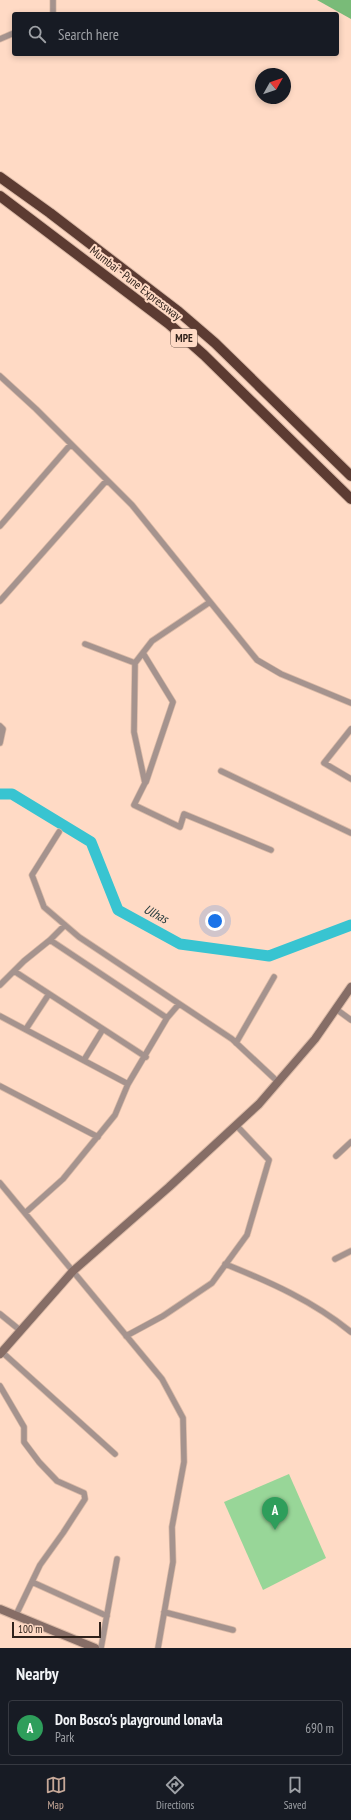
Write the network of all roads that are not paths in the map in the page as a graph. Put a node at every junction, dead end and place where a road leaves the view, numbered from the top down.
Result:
1 (53, 0) edge
2 (53, 12) edge
3 (12, 34) edge
4 (0, 39) edge
5 (0, 177) edge
6 (0, 196) edge
7 (0, 376) edge
8 (71, 444) junction
9 (351, 476) edge
10 (107, 480) junction
11 (351, 499) edge
12 (0, 526) edge
13 (0, 601) edge
14 (210, 602) junction
15 (85, 644) dead end
16 (143, 653) junction
17 (135, 663) junction
18 (351, 704) edge
19 (0, 726) edge
20 (351, 729) edge
21 (0, 743) edge
22 (221, 771) dead end
23 (351, 779) edge
24 (145, 783) junction
25 (59, 832) dead end
26 (351, 833) edge
27 (271, 850) dead end
28 (65, 926) junction
29 (50, 940) junction
30 (14, 971) junction
31 (274, 977) dead end
32 (0, 985) edge
33 (351, 988) edge
34 (49, 994) junction
35 (179, 1004) junction
36 (336, 1010) junction
37 (0, 1016) edge
38 (167, 1018) junction
39 (351, 1020) edge
40 (103, 1029) junction
41 (26, 1030) junction
42 (236, 1043) junction
43 (146, 1057) junction
44 (84, 1060) junction
45 (278, 1082) junction
46 (128, 1084) junction
47 (0, 1086) edge
48 (236, 1125) junction
49 (98, 1137) junction
50 (351, 1142) edge
51 (336, 1156) dead end
52 (1, 1187) edge
53 (25, 1213) junction
54 (351, 1251) edge
55 (335, 1259) dead end
56 (225, 1264) junction
57 (73, 1271) junction
58 (0, 1314) edge
59 (21, 1331) junction
60 (351, 1332) edge
61 (126, 1336) junction
62 (1, 1353) edge
63 (0, 1386) edge
64 (115, 1454) dead end
65 (117, 1559) dead end
66 (32, 1582) junction
67 (0, 1609) edge
68 (164, 1612) junction
69 (16, 1616) junction
70 (107, 1616) junction
71 (233, 1630) dead end
72 (95, 1648) edge
73 (158, 1648) edge

1 - 2 street
3 - 4 street
5 - 9 highway, Mumbai - Pune Expressway / MPE
6 - 11 highway, Mumbai - Pune Expressway / MPE
7 - 8 street
8 - 10 street
8 - 12 street
10 - 13 street
10 - 14 street
14 - 16 street
14 - 18 street
15 - 17 street
16 - 17 street
16 - 24 street
17 - 24 street
19 - 21 street
20 - 23 street
22 - 26 street
24 - 27 street
25 - 28 street
28 - 29 street
28 - 35 street
29 - 30 street
29 - 38 street
30 - 32 street
30 - 34 street
31 - 42 street
33 - 36 street
34 - 40 street
34 - 41 street
35 - 38 street
35 - 42 street
36 - 39 street
36 - 45 street
37 - 41 street
38 - 43 street
40 - 43 street
40 - 44 street
41 - 44 street
42 - 45 street
43 - 46 street
44 - 46 street
45 - 48 street
46 - 49 street
47 - 49 street
48 - 56 street
48 - 57 street
49 - 53 street
50 - 51 street
52 - 53 street
53 - 57 street
54 - 55 street
56 - 60 street
56 - 61 street
57 - 59 street
57 - 61 street
58 - 59 street
59 - 62 street
61 - 68 street
62 - 64 street
63 - 66 street
65 - 70 street
66 - 69 street
66 - 70 street
67 - 69 street
68 - 71 street
68 - 73 street
69 - 72 street
70 - 72 street

